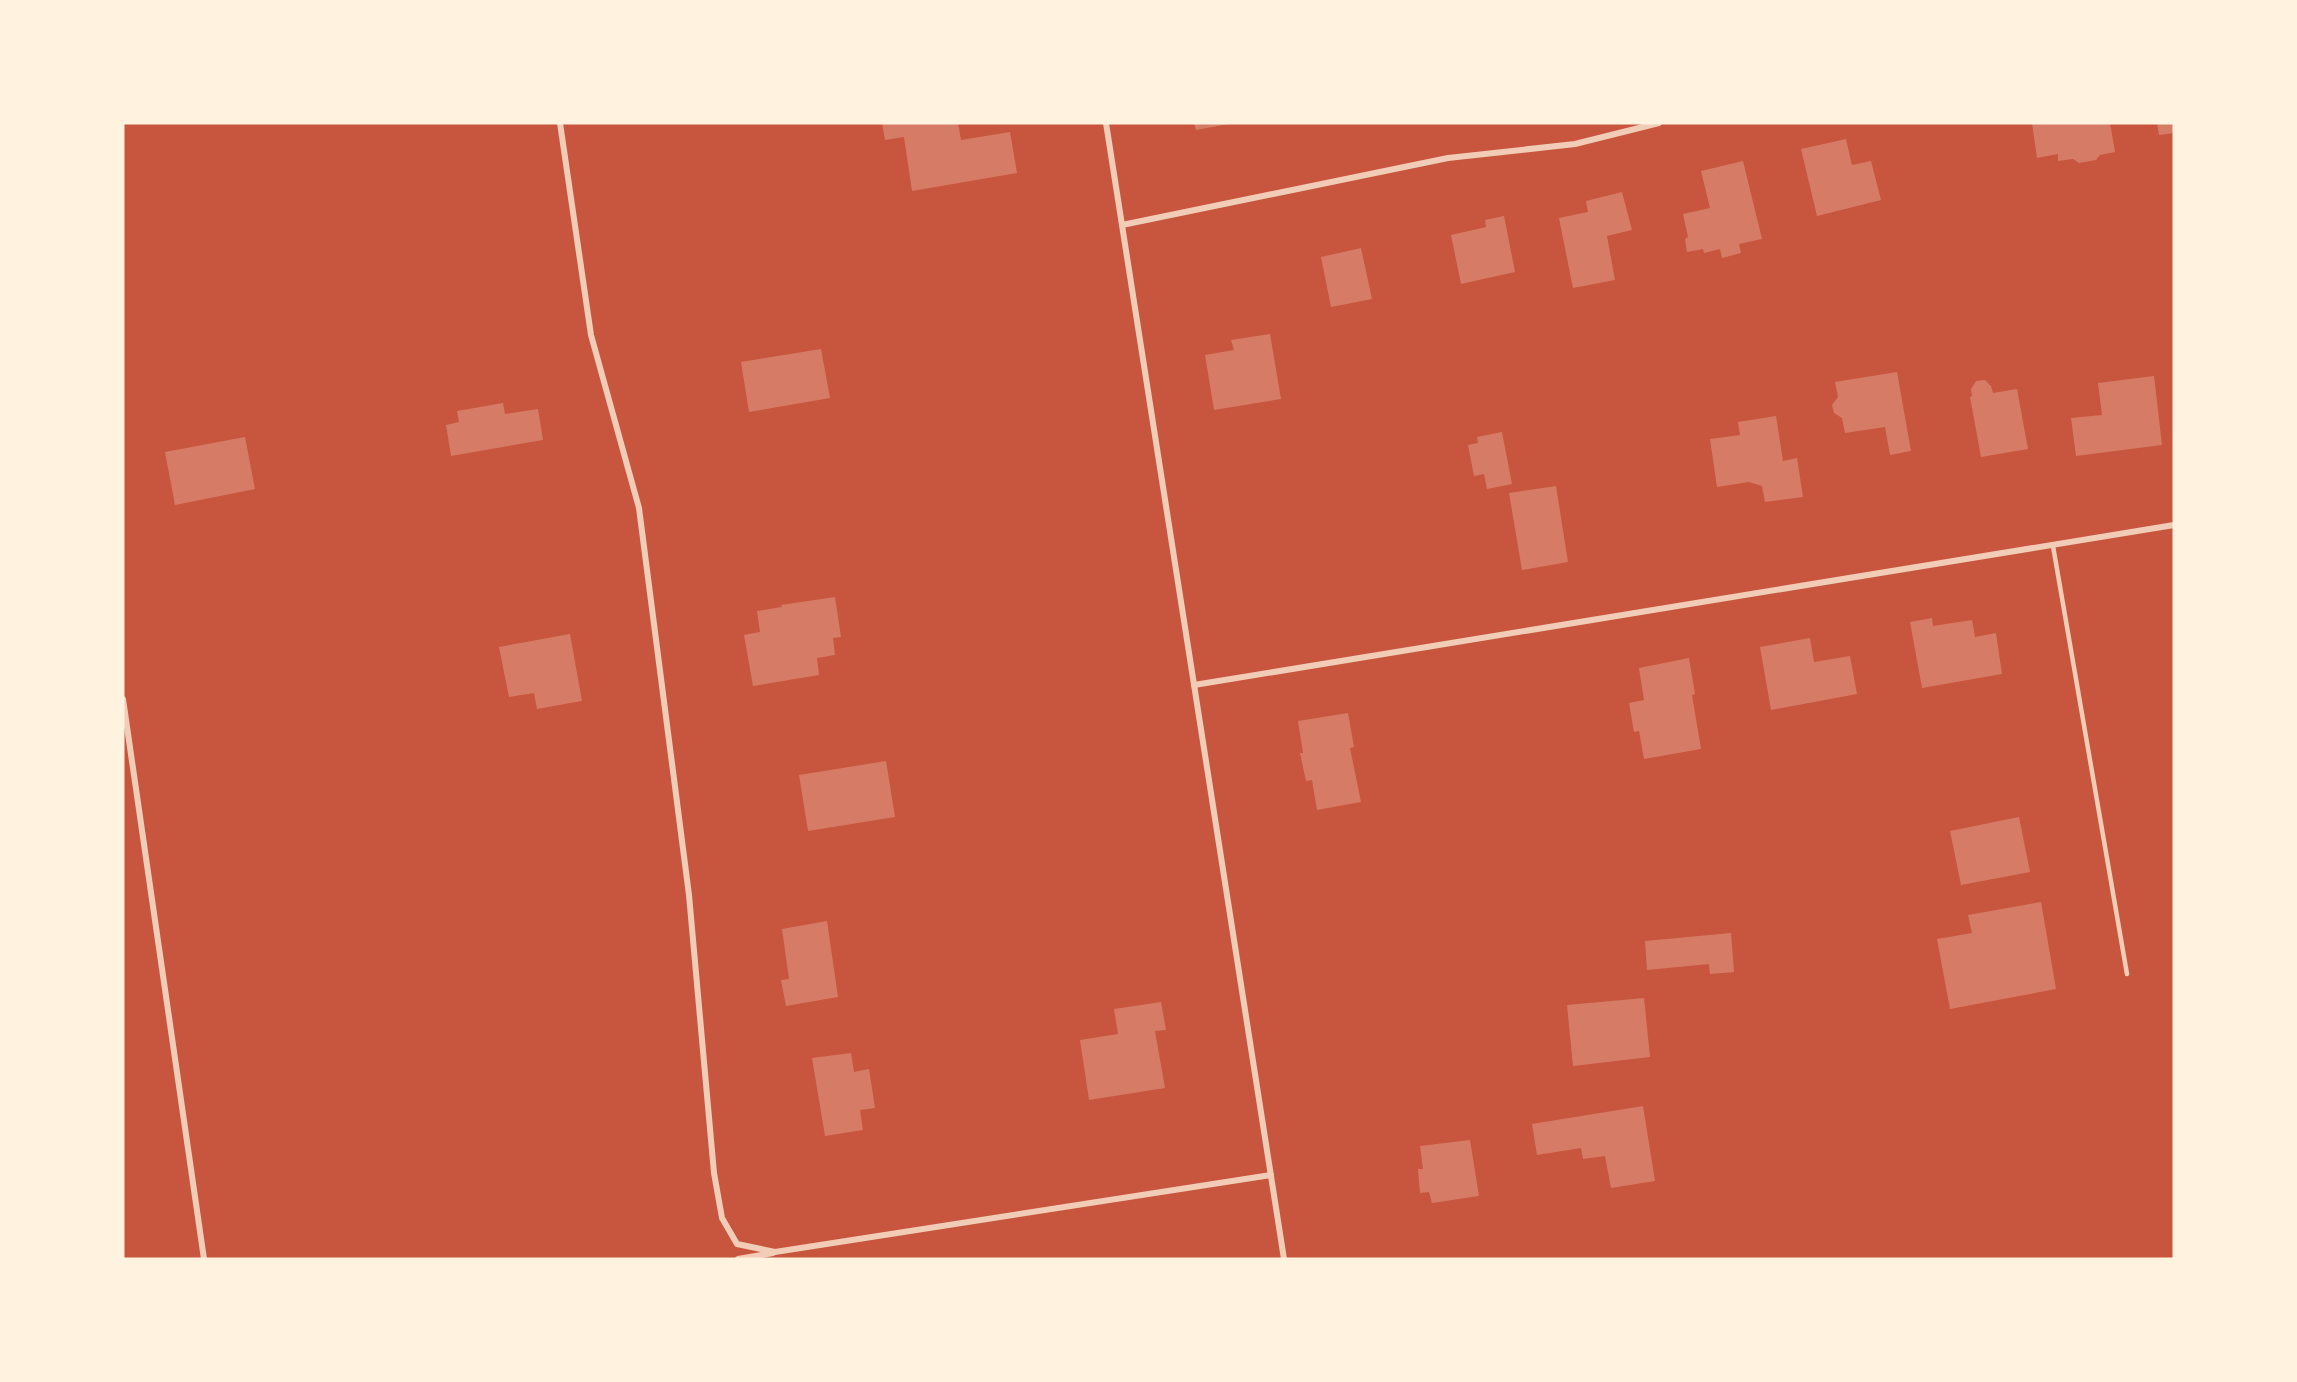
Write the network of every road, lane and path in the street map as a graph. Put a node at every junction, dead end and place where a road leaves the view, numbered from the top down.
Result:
1 (560, 123) edge
2 (1106, 123) edge
3 (1659, 123) edge
4 (1122, 225) junction
5 (2174, 525) edge
6 (2053, 546) junction
7 (1194, 685) junction
8 (123, 699) edge
9 (2127, 974) dead end
10 (1271, 1175) junction
11 (775, 1252) junction
12 (204, 1259) edge
13 (738, 1259) edge
14 (1284, 1259) edge

1 - 11 street
2 - 4 street
3 - 4 street
4 - 7 street
5 - 6 street
6 - 7 street
6 - 9 lane
7 - 10 street
8 - 12 street
10 - 11 street
10 - 14 street
11 - 13 street

